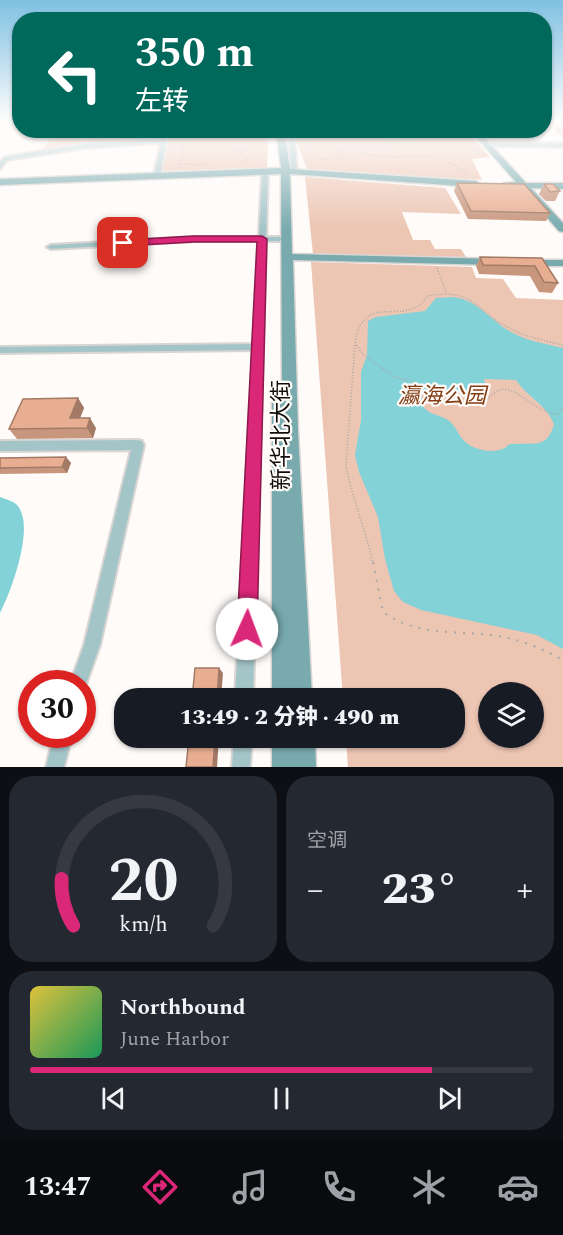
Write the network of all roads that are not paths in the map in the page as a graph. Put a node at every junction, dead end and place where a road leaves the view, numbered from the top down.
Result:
1 (160, 159) edge
2 (280, 159) edge
3 (283, 159) edge
4 (286, 159) edge
5 (499, 159) edge
6 (281, 171) junction
7 (157, 175) junction
8 (0, 182) edge
9 (484, 184) edge
10 (496, 185) edge
11 (523, 185) junction
12 (563, 186) edge
13 (563, 229) edge
14 (262, 239) junction
15 (280, 239) junction
16 (51, 247) dead end
17 (287, 257) junction
18 (563, 263) edge
19 (258, 347) junction
20 (0, 350) edge
21 (0, 446) edge
22 (83, 670) edge
23 (244, 688) edge
24 (284, 688) edge
25 (300, 688) edge
26 (60, 748) edge
27 (243, 748) edge
28 (285, 748) edge
29 (302, 748) edge
30 (55, 767) edge
31 (242, 767) edge
32 (285, 767) edge
33 (303, 767) edge

1 - 7 street
2 - 6 main road
3 - 6 main road
4 - 6 street
5 - 11 main road
6 - 7 main road
6 - 9 main road
6 - 14 street
6 - 15 main road, 新华北大街
6 - 17 main road, 新华北大街
7 - 8 main road
10 - 11 main road
11 - 12 main road
11 - 13 main road
14 - 15 street
14 - 16 street
14 - 19 street
15 - 24 main road, 新华北大街
17 - 18 main road
17 - 25 main road, 新华北大街
19 - 20 street
19 - 23 street
21 - 22 street
26 - 30 street
27 - 31 street
28 - 32 main road
29 - 33 main road

